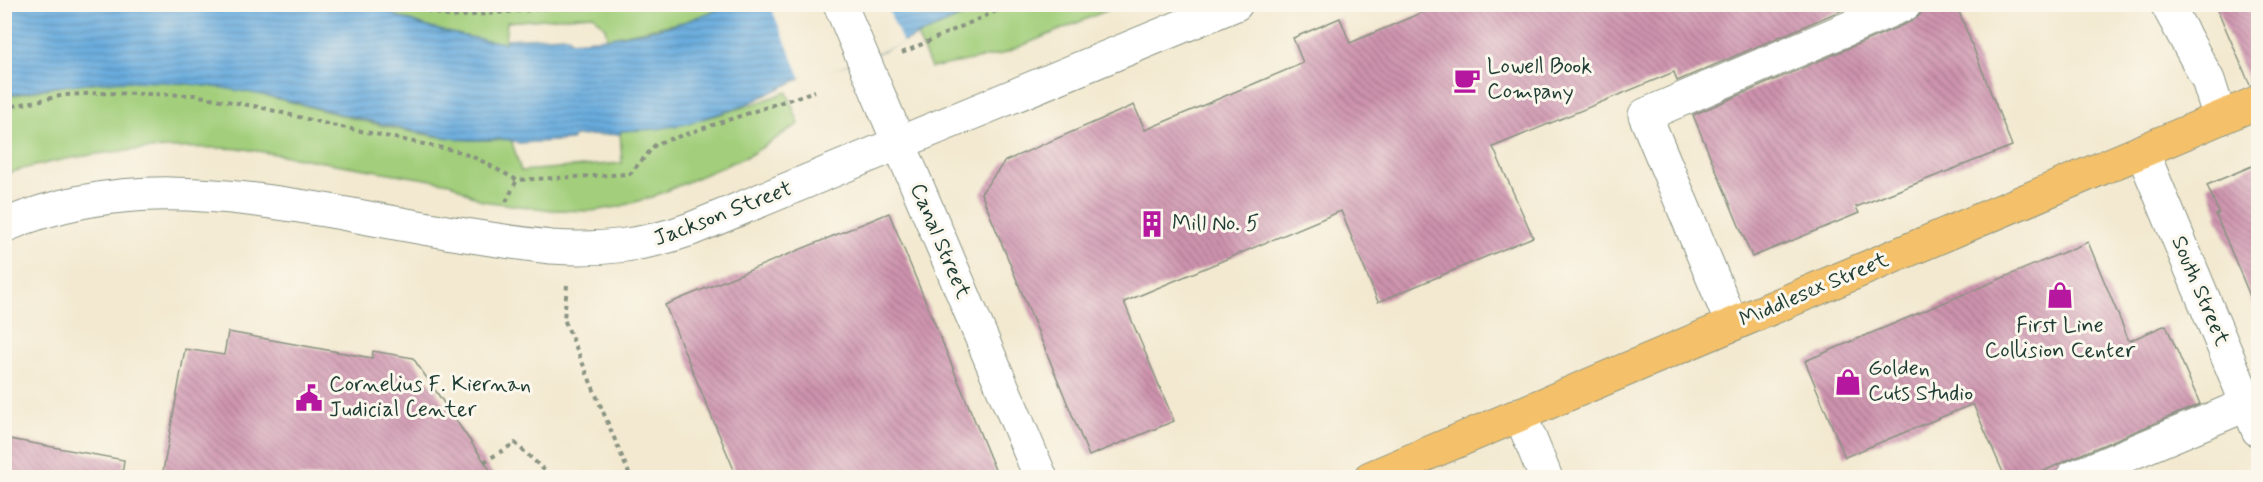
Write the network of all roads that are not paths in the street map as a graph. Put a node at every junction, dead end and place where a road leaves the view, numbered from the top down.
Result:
1 (840, 4) edge
2 (1236, 4) edge
3 (1905, 4) edge
4 (2167, 4) edge
5 (2259, 102) edge
6 (2220, 118) junction
7 (899, 144) junction
8 (2142, 151) junction
9 (4, 226) edge
10 (1732, 324) junction
11 (1520, 414) junction
12 (2253, 417) edge
13 (1041, 477) edge
14 (1370, 477) edge
15 (1546, 477) edge
16 (2072, 477) edge

1 - 7 street, Canal Street
2 - 7 street, Jackson Street
3 - 10 street
4 - 6 street
5 - 6 main road, Middlesex Street
6 - 8 main road, Middlesex Street
7 - 9 street, Jackson Street
7 - 13 street, Canal Street
8 - 10 main road, Middlesex Street
8 - 12 street, South Street
10 - 11 main road, Middlesex Street
11 - 14 main road, Middlesex Street
11 - 15 street
12 - 16 street

